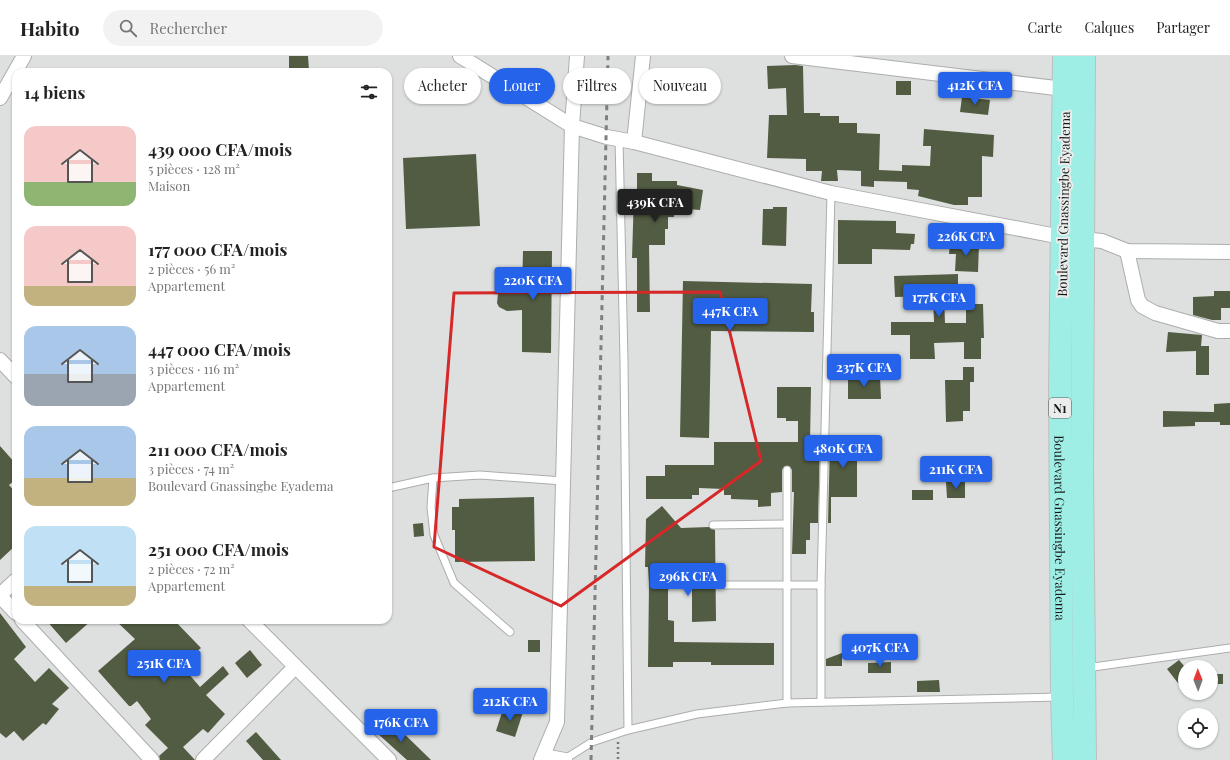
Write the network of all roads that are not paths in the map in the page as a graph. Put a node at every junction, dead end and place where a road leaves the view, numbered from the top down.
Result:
1 (24, 56) edge
2 (460, 56) edge
3 (577, 56) edge
4 (643, 56) edge
5 (792, 56) edge
6 (1064, 56) edge
7 (1084, 56) edge
8 (17, 68) edge
9 (12, 77) edge
10 (1064, 89) junction
11 (0, 98) edge
12 (572, 126) junction
13 (619, 139) junction
14 (634, 142) junction
15 (831, 193) junction
16 (1073, 238) junction
17 (1127, 251) junction
18 (1230, 252) edge
19 (1230, 331) edge
20 (0, 360) edge
21 (12, 373) edge
22 (787, 470) dead end
23 (433, 478) junction
24 (563, 481) junction
25 (392, 487) edge
26 (713, 524) dead end
27 (786, 524) junction
28 (12, 584) edge
29 (726, 585) dead end
30 (786, 585) junction
31 (821, 585) junction
32 (0, 596) edge
33 (12, 609) edge
34 (26, 624) edge
35 (253, 624) edge
36 (510, 632) dead end
37 (1230, 648) edge
38 (295, 667) junction
39 (1084, 668) junction
40 (1062, 696) junction
41 (822, 702) junction
42 (787, 703) junction
43 (628, 730) junction
44 (542, 758) edge
45 (152, 760) edge
46 (203, 760) edge
47 (389, 760) edge
48 (565, 760) edge
49 (1064, 760) edge
50 (1085, 760) edge

1 - 8 street
2 - 12 street
3 - 12 street
4 - 14 street
5 - 10 street
6 - 10 highway, Boulevard Gnassingbe Eyadema / N1
7 - 16 highway, Boulevard Gnassingbe Eyadema / N1
9 - 11 street
10 - 16 highway, Boulevard Gnassingbe Eyadema / N1
12 - 13 street
12 - 24 street
13 - 14 street
13 - 43 lane
14 - 15 street
15 - 16 street
15 - 31 lane
16 - 17 street
16 - 39 highway, Boulevard Gnassingbe Eyadema / N1
16 - 40 highway, Boulevard Gnassingbe Eyadema / N1
17 - 18 street
17 - 19 street
20 - 21 street
22 - 27 lane
23 - 24 lane
23 - 25 lane
23 - 36 lane
24 - 44 street
26 - 27 lane
27 - 30 lane
28 - 32 street
29 - 30 lane
30 - 31 lane
30 - 42 lane
31 - 41 lane
32 - 33 street
34 - 45 street
35 - 38 street
37 - 39 lane
38 - 46 street
38 - 47 street
39 - 50 highway, Boulevard Gnassingbe Eyadema / N1
40 - 41 lane
40 - 49 highway, Boulevard Gnassingbe Eyadema / N1
41 - 42 lane
42 - 43 lane
43 - 48 lane
44 - 48 street

